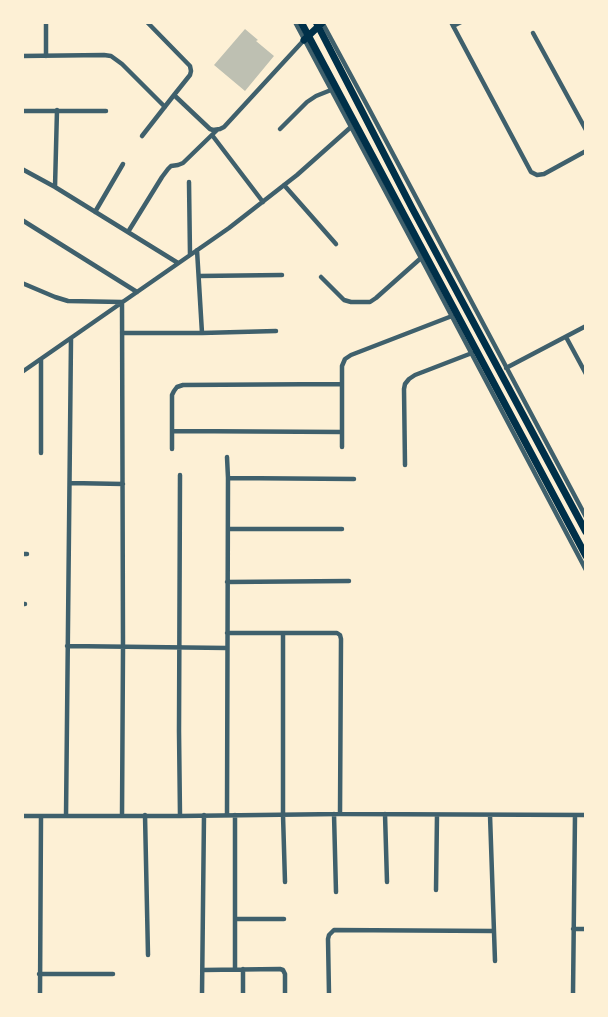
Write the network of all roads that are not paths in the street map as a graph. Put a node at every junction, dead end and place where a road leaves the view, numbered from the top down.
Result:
1 (46, 22) edge
2 (147, 22) edge
3 (295, 22) edge
4 (301, 22) edge
5 (461, 22) edge
6 (320, 24) edge
7 (452, 24) edge
8 (533, 33) dead end
9 (306, 38) junction
10 (22, 56) edge
11 (46, 56) junction
12 (331, 90) junction
13 (174, 95) junction
14 (165, 107) junction
15 (57, 110) junction
16 (106, 110) dead end
17 (22, 111) edge
18 (351, 127) junction
19 (280, 129) dead end
20 (217, 130) junction
21 (586, 130) edge
22 (142, 136) dead end
23 (212, 136) junction
24 (586, 151) edge
25 (123, 164) dead end
26 (22, 169) edge
27 (189, 182) dead end
28 (284, 185) junction
29 (55, 187) junction
30 (263, 202) junction
31 (95, 212) junction
32 (22, 220) edge
33 (128, 232) junction
34 (336, 244) dead end
35 (197, 250) junction
36 (190, 255) junction
37 (421, 258) junction
38 (178, 263) junction
39 (282, 275) dead end
40 (199, 276) junction
41 (321, 277) dead end
42 (22, 283) edge
43 (137, 292) junction
44 (122, 302) junction
45 (452, 316) junction
46 (586, 326) edge
47 (276, 331) dead end
48 (122, 332) junction
49 (202, 332) junction
50 (566, 337) junction
51 (71, 339) junction
52 (472, 353) junction
53 (40, 360) junction
54 (503, 370) junction
55 (22, 372) edge
56 (586, 374) edge
57 (342, 384) junction
58 (172, 431) junction
59 (342, 432) junction
60 (342, 447) dead end
61 (172, 449) dead end
62 (41, 453) dead end
63 (227, 456) dead end
64 (405, 464) dead end
65 (180, 475) dead end
66 (228, 478) junction
67 (354, 479) dead end
68 (70, 483) junction
69 (123, 484) junction
70 (584, 509) edge
71 (586, 517) edge
72 (228, 529) junction
73 (342, 529) dead end
74 (586, 532) edge
75 (586, 556) edge
76 (586, 570) edge
77 (349, 581) dead end
78 (227, 582) junction
79 (227, 633) junction
80 (283, 633) junction
81 (67, 646) junction
82 (123, 648) junction
83 (180, 648) junction
84 (227, 648) junction
85 (334, 814) junction
86 (340, 814) junction
87 (385, 814) junction
88 (145, 815) junction
89 (204, 815) junction
90 (228, 815) junction
91 (234, 815) junction
92 (283, 815) junction
93 (437, 815) junction
94 (490, 815) junction
95 (575, 815) junction
96 (586, 815) edge
97 (22, 816) edge
98 (41, 816) junction
99 (66, 816) junction
100 (122, 816) junction
101 (180, 816) junction
102 (285, 882) dead end
103 (387, 882) dead end
104 (436, 890) dead end
105 (336, 892) dead end
106 (234, 919) junction
107 (284, 919) dead end
108 (574, 929) junction
109 (586, 929) edge
110 (493, 931) junction
111 (148, 955) dead end
112 (494, 961) dead end
113 (202, 970) junction
114 (235, 970) junction
115 (242, 970) junction
116 (40, 974) junction
117 (113, 974) dead end
118 (40, 994) edge
119 (202, 994) edge
120 (243, 994) edge
121 (285, 994) edge
122 (329, 994) edge
123 (573, 994) edge

1 - 11 street
2 - 13 street
3 - 9 street
4 - 9 highway
5 - 7 street
6 - 9 highway
6 - 54 highway
7 - 24 street
8 - 21 street
9 - 12 street
9 - 20 street
9 - 75 highway
10 - 11 street
11 - 14 street
12 - 18 street
12 - 19 street
13 - 14 street
13 - 20 street
14 - 22 street
15 - 16 street
15 - 17 street
15 - 29 street
18 - 28 street
18 - 37 street
20 - 23 street
23 - 30 street
23 - 33 street
25 - 31 street
26 - 29 street
27 - 36 street
28 - 30 street
28 - 34 street
29 - 31 street
30 - 35 street
31 - 33 street
32 - 43 street
33 - 38 street
35 - 36 street
35 - 40 street
36 - 38 street
37 - 41 street
37 - 45 street
38 - 43 street
39 - 40 street
40 - 49 street
42 - 44 street
43 - 44 street
44 - 48 street
44 - 51 street
45 - 52 street
45 - 57 street
46 - 50 street
47 - 49 street
48 - 49 street
48 - 69 street
50 - 54 street
50 - 56 street
51 - 53 street
51 - 68 street
52 - 64 street
52 - 76 street
53 - 55 street
53 - 62 street
54 - 70 street
54 - 74 highway
57 - 58 street
57 - 59 street
58 - 59 street
58 - 61 street
59 - 60 street
63 - 66 street
65 - 83 street
66 - 67 street
66 - 72 street
68 - 69 street
68 - 81 street
69 - 82 street
70 - 71 street
72 - 73 street
72 - 78 street
77 - 78 street
78 - 79 street
79 - 80 street
79 - 84 street
80 - 86 street
80 - 92 street
81 - 82 street
81 - 99 street
82 - 83 street
82 - 100 street
83 - 84 street
83 - 101 street
84 - 90 street
85 - 86 street
85 - 92 street
85 - 105 street
86 - 87 street
87 - 93 street
87 - 103 street
88 - 100 street
88 - 101 street
88 - 111 street
89 - 90 street
89 - 101 street
89 - 113 street
90 - 91 street
91 - 92 street
91 - 106 street
92 - 102 street
93 - 94 street
93 - 104 street
94 - 95 street
94 - 110 street
95 - 96 street
95 - 108 street
97 - 98 street
98 - 99 street
98 - 116 street
99 - 100 street
106 - 107 street
106 - 114 street
108 - 109 street
108 - 123 street
110 - 112 street
110 - 122 street
113 - 114 street
113 - 119 street
114 - 115 street
115 - 120 street
115 - 121 street
116 - 117 street
116 - 118 street

